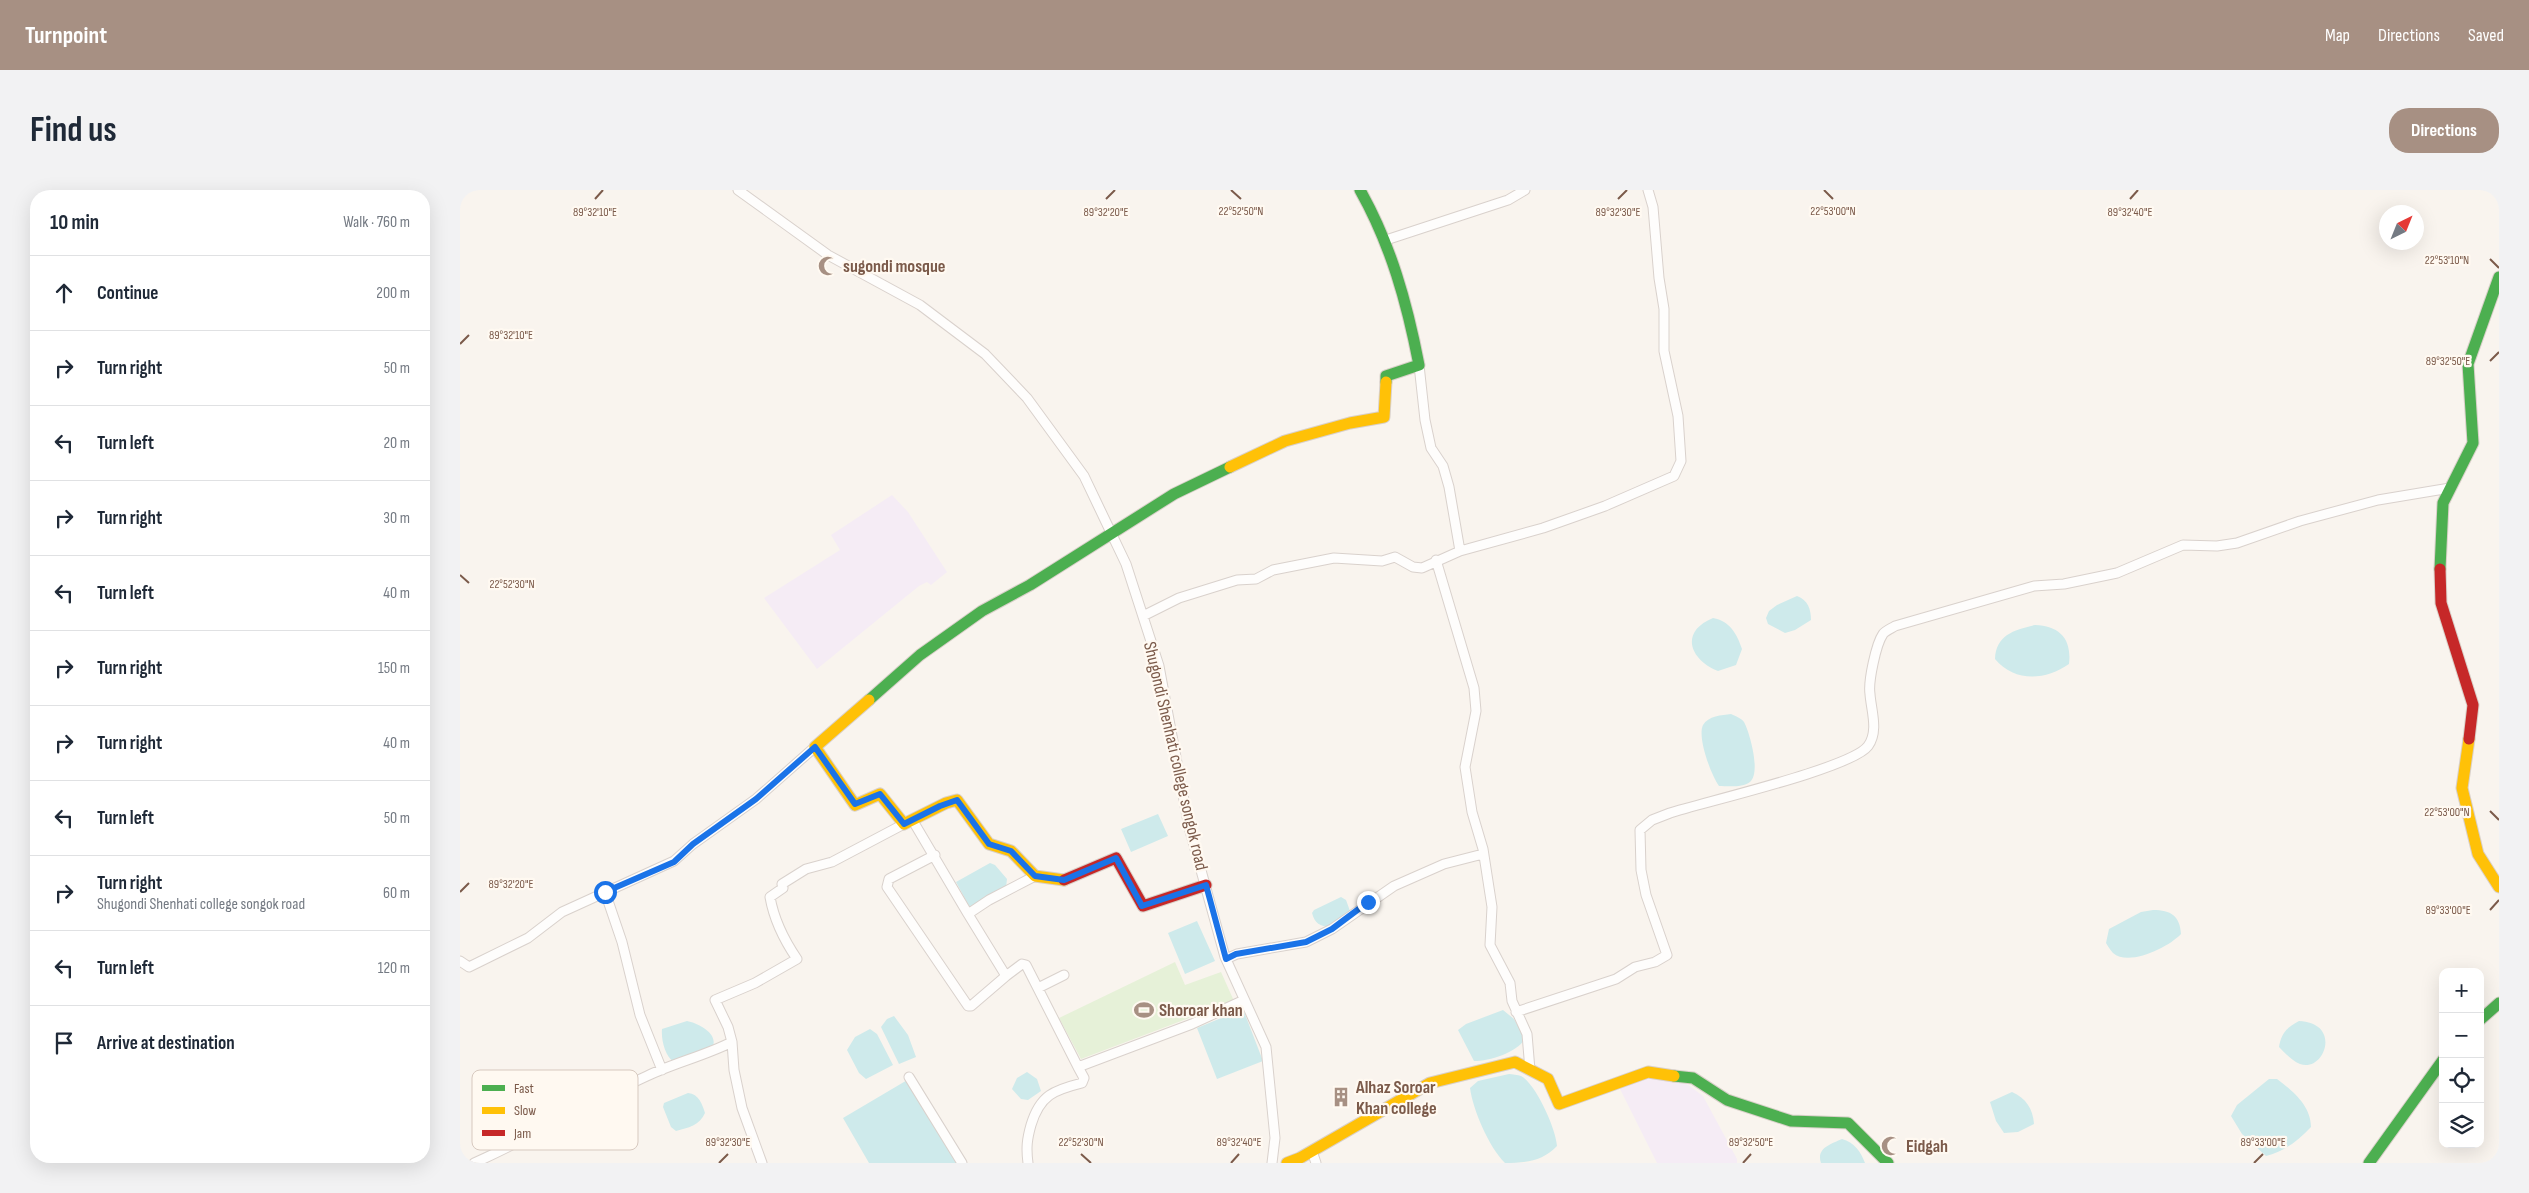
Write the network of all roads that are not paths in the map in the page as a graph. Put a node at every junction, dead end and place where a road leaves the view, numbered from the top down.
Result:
1 (738, 190) edge
2 (1360, 190) edge
3 (1526, 190) edge
4 (1648, 190) edge
5 (1386, 240) junction
6 (2499, 278) edge
7 (1419, 365) junction
8 (2450, 488) junction
9 (1113, 533) junction
10 (1460, 551) junction
11 (1436, 560) junction
12 (1143, 616) junction
13 (815, 747) junction
14 (909, 822) junction
15 (1483, 854) junction
16 (935, 855) junction
17 (1035, 876) junction
18 (1206, 885) junction
19 (2499, 887) edge
20 (605, 892) junction
21 (968, 914) junction
22 (1226, 959) junction
23 (460, 961) edge
24 (1064, 975) dead end
25 (1006, 976) junction
26 (1038, 988) junction
27 (1244, 1000) junction
28 (2499, 1003) edge
29 (1516, 1012) junction
30 (2484, 1016) edge
31 (732, 1042) junction
32 (2439, 1066) edge
33 (1078, 1067) junction
34 (662, 1070) junction
35 (1530, 1070) junction
36 (909, 1078) dead end
37 (638, 1082) edge
38 (500, 1150) edge
39 (1312, 1151) junction
40 (474, 1163) edge
41 (762, 1163) edge
42 (962, 1163) edge
43 (1028, 1163) edge
44 (1272, 1163) edge
45 (1286, 1163) edge
46 (1316, 1163) edge
47 (1888, 1163) edge
48 (2369, 1163) edge

1 - 9 street, Shugondi Shenhati college songok road
2 - 5 street
3 - 5 street
4 - 10 street
5 - 7 street
6 - 8 street
7 - 9 street
7 - 10 street
8 - 19 street
8 - 29 street
9 - 12 street, Shugondi Shenhati college songok road
9 - 13 street
10 - 11 street
11 - 12 street
11 - 15 street
12 - 18 street, Shugondi Shenhati college songok road
13 - 14 street
13 - 20 street
14 - 16 street
14 - 17 street
14 - 31 street
15 - 22 street
15 - 29 street
16 - 21 street
16 - 25 street
17 - 18 street
17 - 21 street
18 - 22 street, Shugondi Shenhati college songok road
20 - 23 street
20 - 34 street
21 - 25 street
22 - 27 street, Shugondi Shenhati college songok road
24 - 26 street
25 - 26 street
26 - 33 street
27 - 33 street
27 - 44 street, Shugondi Shenhati college songok road
28 - 30 street
29 - 35 street
31 - 34 street
31 - 41 street
32 - 48 street
33 - 43 street
34 - 37 street
35 - 39 street
35 - 47 street
36 - 42 street
38 - 40 street
39 - 45 street
39 - 46 street

